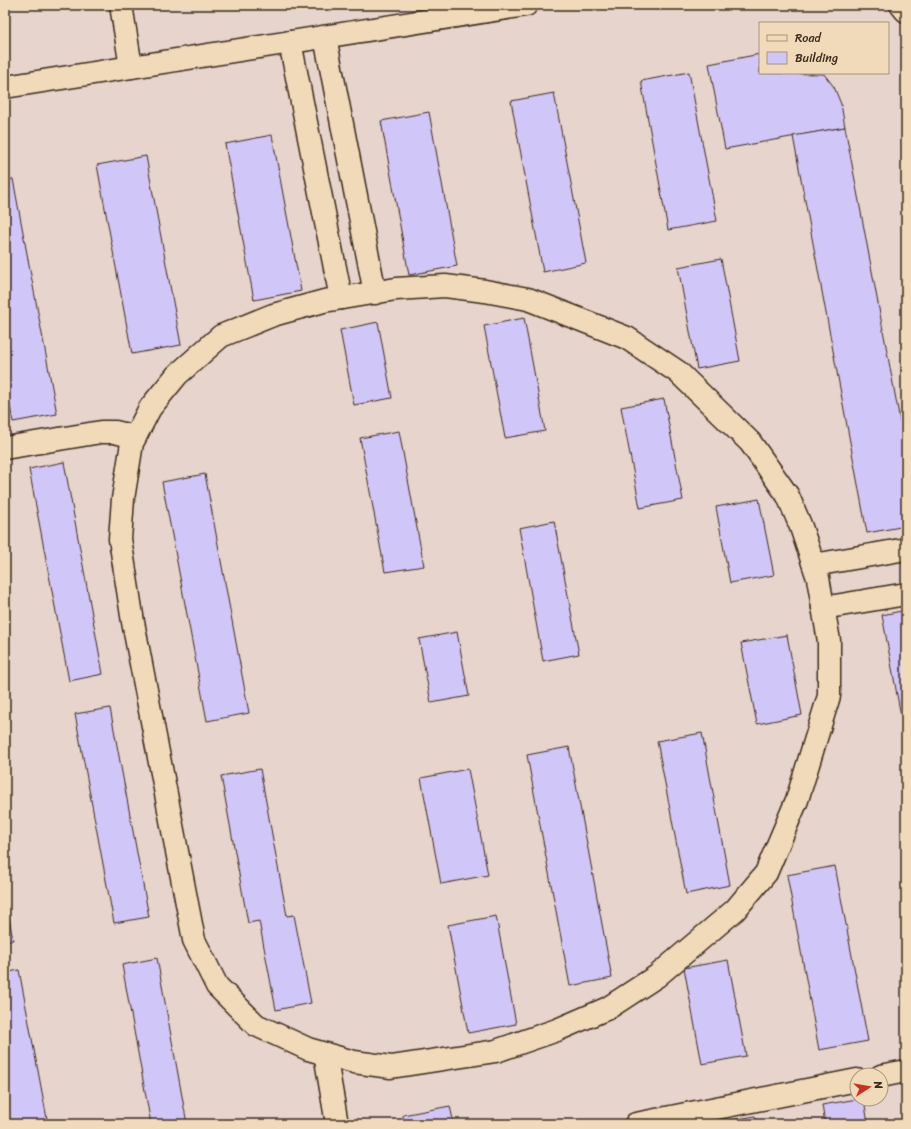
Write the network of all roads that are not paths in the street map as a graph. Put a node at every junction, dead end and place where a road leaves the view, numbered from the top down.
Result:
1 (121, 5) edge
2 (526, 5) edge
3 (901, 5) edge
4 (906, 11) edge
5 (325, 37) junction
6 (290, 42) junction
7 (131, 68) junction
8 (5, 88) edge
9 (375, 293) junction
10 (341, 298) junction
11 (135, 437) junction
12 (5, 448) edge
13 (906, 549) edge
14 (814, 565) junction
15 (906, 594) edge
16 (823, 608) junction
17 (325, 1054) junction
18 (906, 1071) edge
19 (889, 1074) edge
20 (849, 1082) edge
21 (337, 1124) edge
22 (636, 1124) edge

1 - 7 street
2 - 5 street
3 - 4 street
5 - 6 street
5 - 9 street
6 - 7 street
6 - 10 street
7 - 8 street
9 - 10 street
9 - 14 street
10 - 11 street
11 - 12 street
11 - 17 street
13 - 14 street
14 - 16 street
15 - 16 street
16 - 17 street
17 - 21 street
18 - 19 street
20 - 22 street

